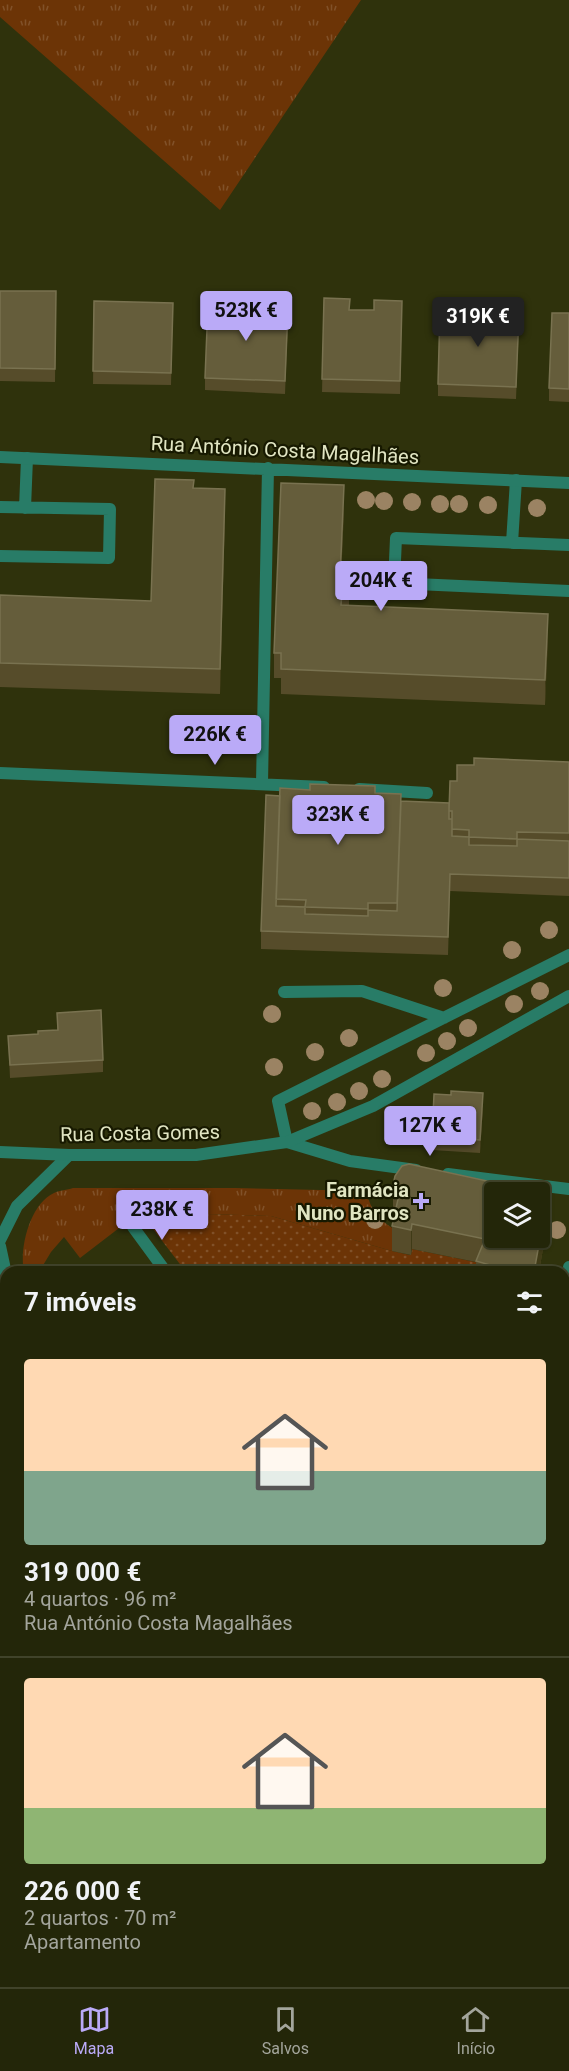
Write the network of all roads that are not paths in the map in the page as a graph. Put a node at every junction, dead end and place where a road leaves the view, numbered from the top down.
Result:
1 (0, 457) edge
2 (27, 458) junction
3 (268, 468) junction
4 (516, 480) junction
5 (569, 483) edge
6 (0, 507) edge
7 (25, 508) junction
8 (512, 543) junction
9 (569, 545) edge
10 (0, 556) edge
11 (569, 591) edge
12 (0, 773) edge
13 (262, 783) junction
14 (427, 794) dead end
15 (569, 955) edge
16 (284, 992) dead end
17 (569, 996) edge
18 (444, 1018) junction
19 (287, 1142) junction
20 (0, 1152) edge
21 (69, 1155) junction
22 (569, 1190) edge
23 (133, 1227) dead end
24 (0, 1240) edge
25 (0, 1246) edge
26 (4, 1266) edge
27 (162, 1266) edge

1 - 2 street, Rua António Costa Magalhães
2 - 3 street, Rua António Costa Magalhães
2 - 7 street
3 - 4 street, Rua António Costa Magalhães
3 - 13 street
4 - 5 street, Rua António Costa Magalhães
4 - 8 street
6 - 7 street
7 - 10 street
8 - 9 street
8 - 11 street
12 - 13 street
13 - 14 street
15 - 18 street
16 - 18 street
17 - 19 street, Rua Costa Gomes
18 - 19 street
19 - 21 street, Rua Costa Gomes
19 - 22 street
20 - 21 street, Rua Costa Gomes
21 - 24 street
23 - 27 street
25 - 26 street

